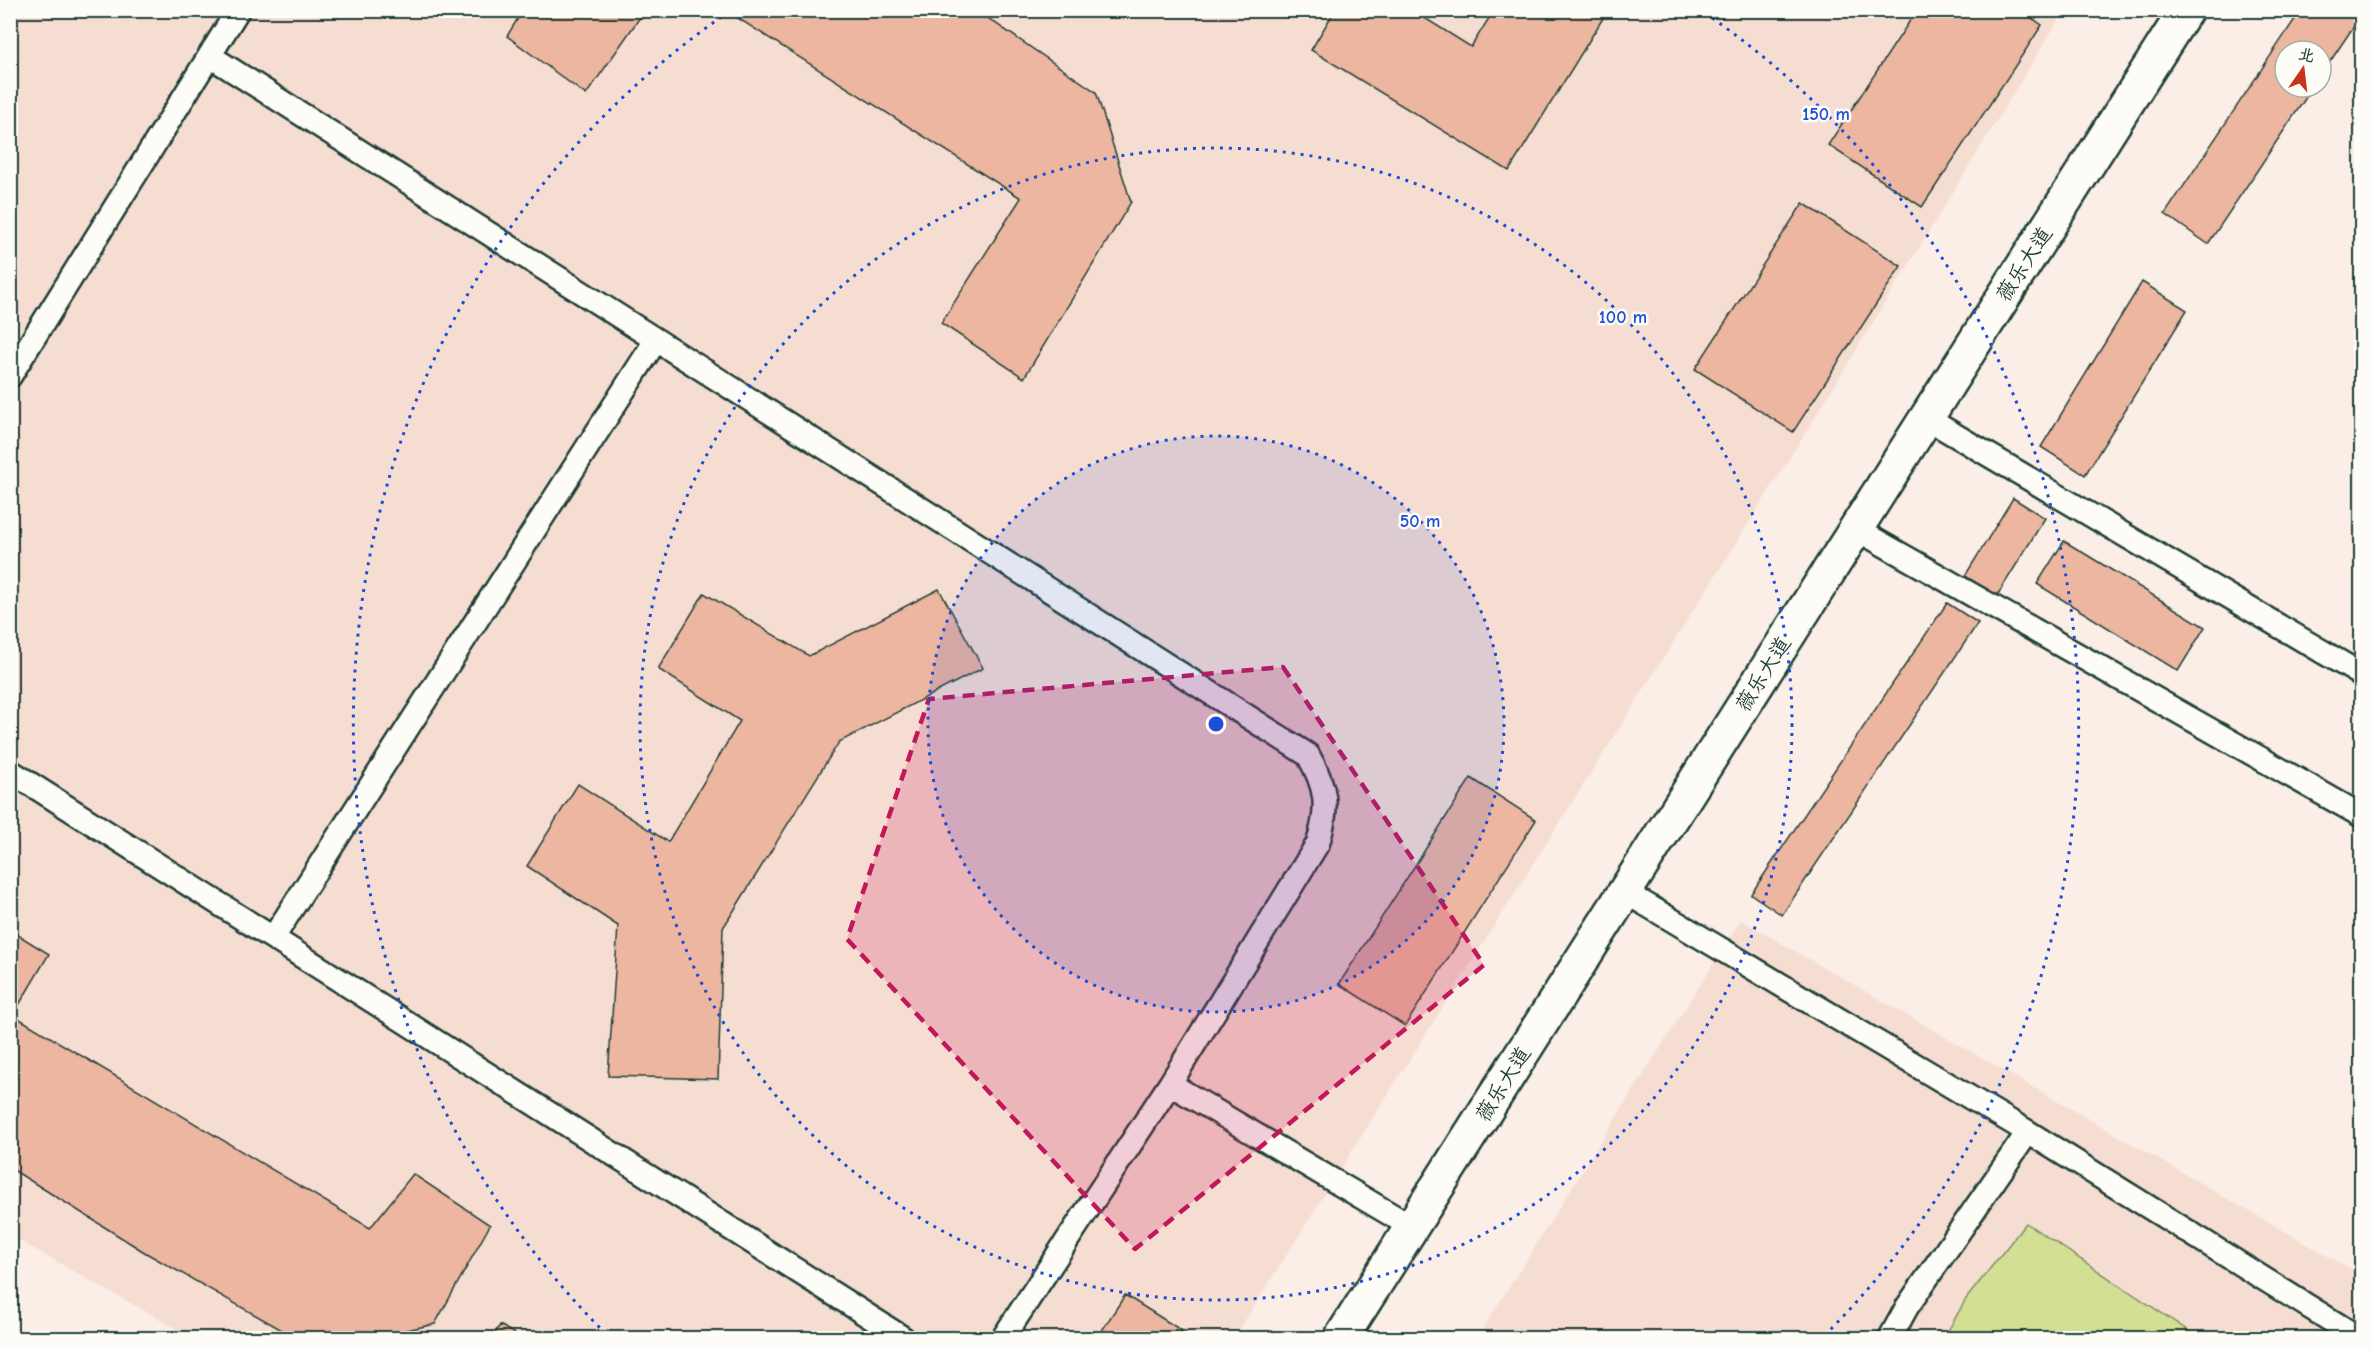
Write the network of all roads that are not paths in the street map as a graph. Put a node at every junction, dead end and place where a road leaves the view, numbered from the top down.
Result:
1 (238, 10) edge
2 (2186, 10) edge
3 (210, 56) junction
4 (656, 340) junction
5 (10, 376) edge
6 (1926, 418) junction
7 (1856, 529) junction
8 (2361, 675) edge
9 (10, 771) edge
10 (2361, 816) edge
11 (1625, 892) junction
12 (273, 938) junction
13 (1170, 1084) junction
14 (2028, 1132) junction
15 (1412, 1227) junction
16 (903, 1338) edge
17 (1003, 1338) edge
18 (1341, 1338) edge
19 (1890, 1338) edge
20 (2359, 1338) edge

1 - 3 lane
2 - 6 main road, 薇乐大道
3 - 4 lane
3 - 5 lane
4 - 12 lane
4 - 13 lane
6 - 7 main road, 薇乐大道
6 - 8 lane
7 - 10 lane
7 - 11 main road, 薇乐大道
9 - 12 lane
11 - 14 lane
11 - 15 main road, 薇乐大道
12 - 16 lane
13 - 15 lane
13 - 17 lane
14 - 19 lane
14 - 20 lane
15 - 18 main road, 薇乐大道

